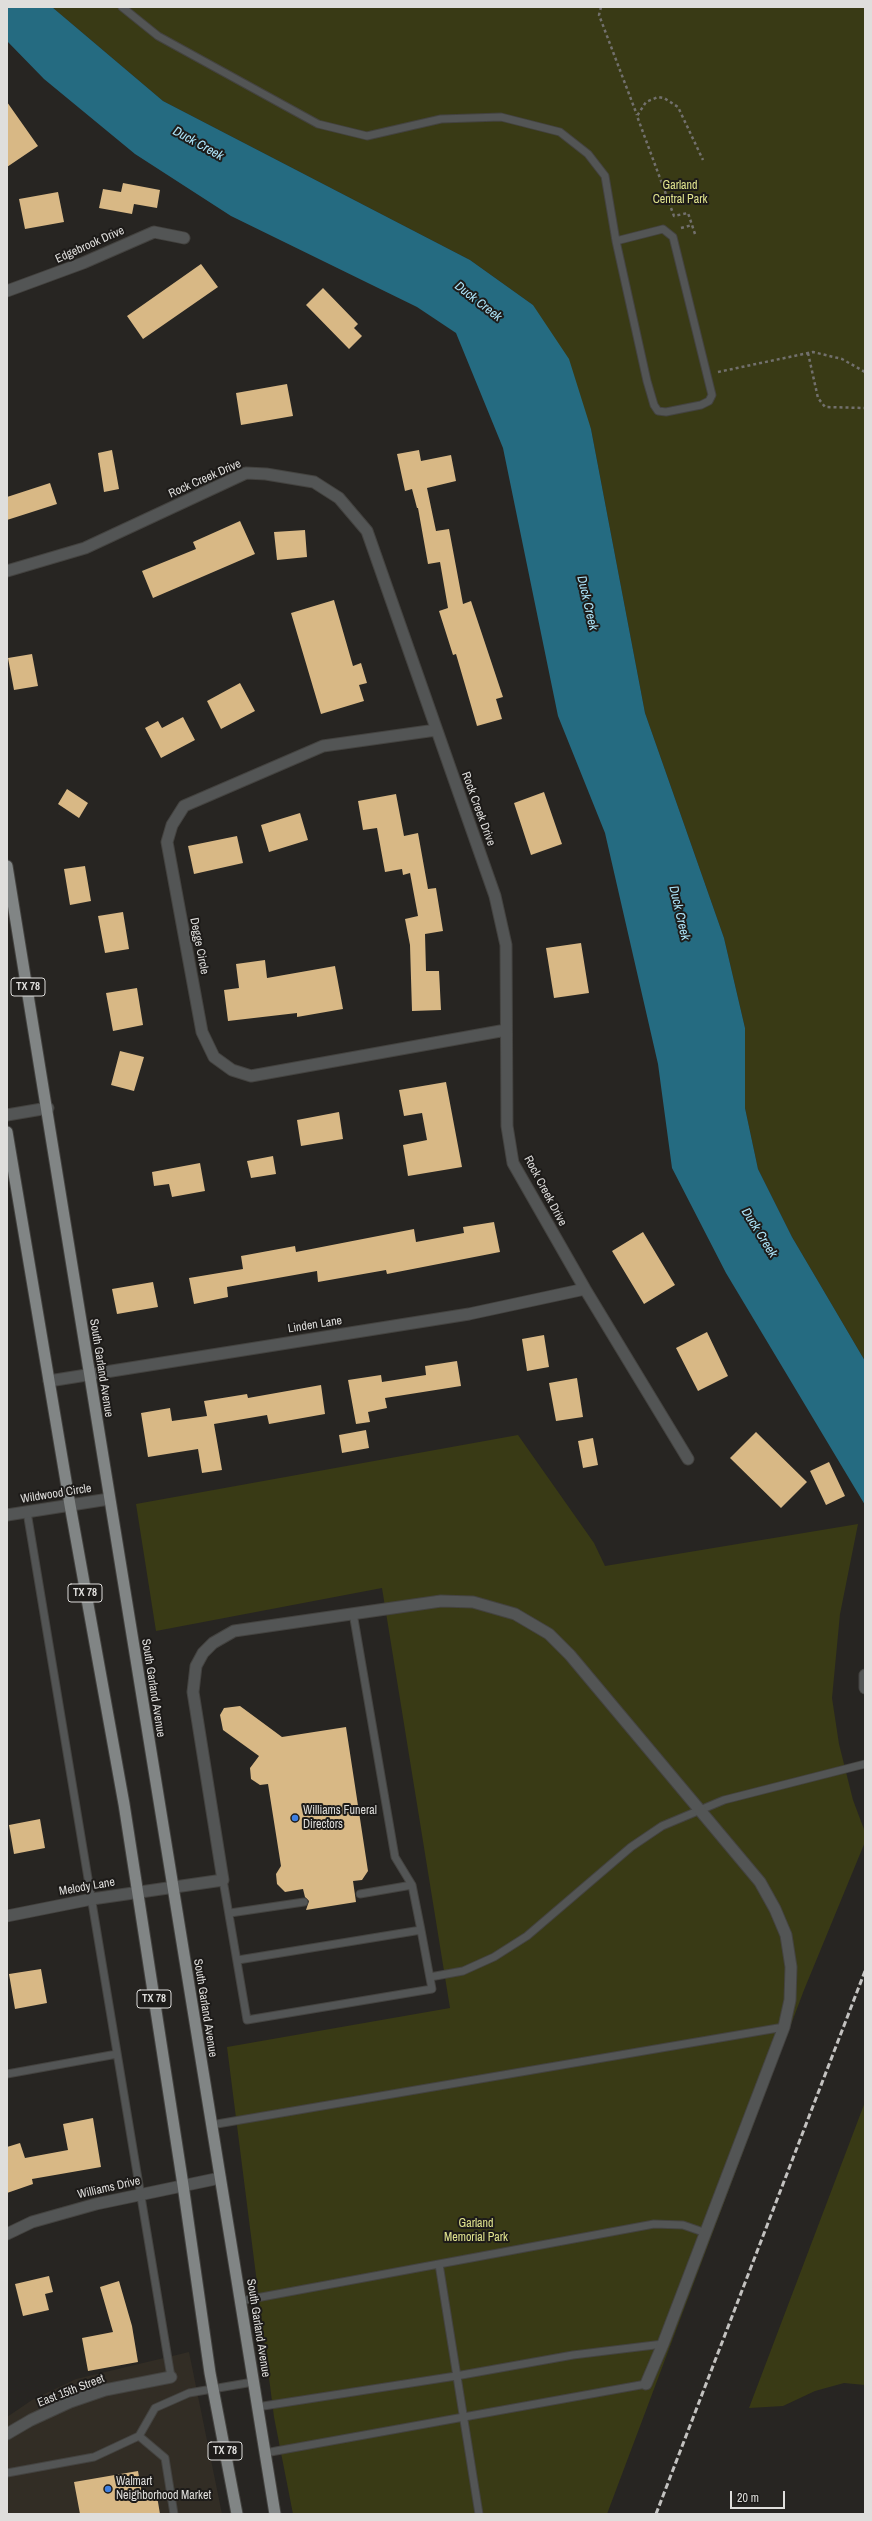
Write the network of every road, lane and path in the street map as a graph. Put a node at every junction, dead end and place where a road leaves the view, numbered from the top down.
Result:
1 (122, 7) edge
2 (601, 7) edge
3 (637, 116) junction
4 (703, 160) dead end
5 (695, 234) dead end
6 (184, 238) dead end
7 (616, 241) junction
8 (7, 291) edge
9 (808, 353) junction
10 (726, 370) dead end
11 (865, 372) edge
12 (865, 408) edge
13 (7, 571) edge
14 (436, 730) junction
15 (7, 866) edge
16 (506, 1030) junction
17 (48, 1108) junction
18 (7, 1116) edge
19 (7, 1132) edge
20 (585, 1289) junction
21 (88, 1374) junction
22 (49, 1381) junction
23 (688, 1459) dead end
24 (109, 1499) junction
25 (70, 1505) junction
26 (27, 1512) junction
27 (7, 1515) edge
28 (353, 1613) junction
29 (865, 1675) edge
30 (865, 1688) edge
31 (865, 1764) edge
32 (700, 1810) junction
33 (223, 1880) junction
34 (412, 1885) junction
35 (173, 1886) junction
36 (138, 1892) junction
37 (360, 1894) dead end
38 (92, 1899) junction
39 (304, 1902) dead end
40 (230, 1914) junction
41 (7, 1916) edge
42 (421, 1930) junction
43 (238, 1960) junction
44 (430, 1977) junction
45 (784, 2027) junction
46 (117, 2054) junction
47 (7, 2074) edge
48 (211, 2125) junction
49 (220, 2178) junction
50 (184, 2185) junction
51 (141, 2194) junction
52 (706, 2232) junction
53 (7, 2234) edge
54 (439, 2264) junction
55 (240, 2301) junction
56 (663, 2344) junction
57 (456, 2376) junction
58 (172, 2377) joint
59 (254, 2382) junction
60 (646, 2384) joint
61 (213, 2388) junction
62 (257, 2407) junction
63 (463, 2418) junction
64 (7, 2434) edge
65 (138, 2436) junction
66 (265, 2453) junction
67 (7, 2473) edge
68 (174, 2514) edge
69 (237, 2514) edge
70 (275, 2514) edge
71 (479, 2514) edge

1 - 7 lane
2 - 3 path
3 - 4 path
3 - 5 path
6 - 8 street, Edgebrook Drive
7 - 7 lane
9 - 10 path
9 - 11 path
9 - 12 path
13 - 14 street, Rock Creek Drive
14 - 16 street, Rock Creek Drive
14 - 16 street, Degge Circle
15 - 17 main road, South Garland Avenue / TX 78
16 - 20 street, Rock Creek Drive
17 - 18 street
17 - 21 main road, South Garland Avenue / TX 78
19 - 22 main road, TX 78
20 - 21 street, Linden Lane
20 - 23 street, Rock Creek Drive
21 - 22 street, Linden Lane
21 - 24 main road, South Garland Avenue / TX 78
22 - 25 main road, TX 78
24 - 25 street, Wildwood Circle
24 - 35 main road, South Garland Avenue / TX 78
25 - 26 street, Wildwood Circle
25 - 36 main road, TX 78
26 - 27 street, Wildwood Circle
26 - 38 lane
28 - 32 street
28 - 33 street
28 - 34 lane
29 - 30 street
31 - 32 lane
32 - 44 lane
32 - 45 street
33 - 35 street, Melody Lane
33 - 40 lane
34 - 37 lane
34 - 42 lane
35 - 36 street, Melody Lane
35 - 48 main road, South Garland Avenue / TX 78
36 - 38 street, Melody Lane
36 - 50 main road, TX 78
38 - 41 street, Melody Lane
38 - 46 lane
39 - 40 lane
40 - 43 lane
42 - 43 lane
42 - 44 lane
43 - 44 lane
45 - 48 lane
45 - 52 street
46 - 47 lane
46 - 51 lane
48 - 49 main road, South Garland Avenue / TX 78
49 - 50 street, Williams Drive
49 - 55 main road, South Garland Avenue / TX 78
50 - 51 street, Williams Drive
50 - 61 main road, TX 78
51 - 53 street, Williams Drive
51 - 58 lane
52 - 54 lane
52 - 56 street
54 - 55 lane
54 - 57 lane
55 - 59 main road, South Garland Avenue / TX 78
56 - 57 lane
56 - 60 street
57 - 62 lane
57 - 63 lane
58 - 64 street, East 15th Street
59 - 61 lane
59 - 62 main road, South Garland Avenue / TX 78
60 - 63 lane
61 - 65 lane
61 - 69 main road, TX 78
62 - 66 main road, South Garland Avenue / TX 78
63 - 66 lane
63 - 71 lane
65 - 67 lane
65 - 68 lane
66 - 70 main road, South Garland Avenue / TX 78

